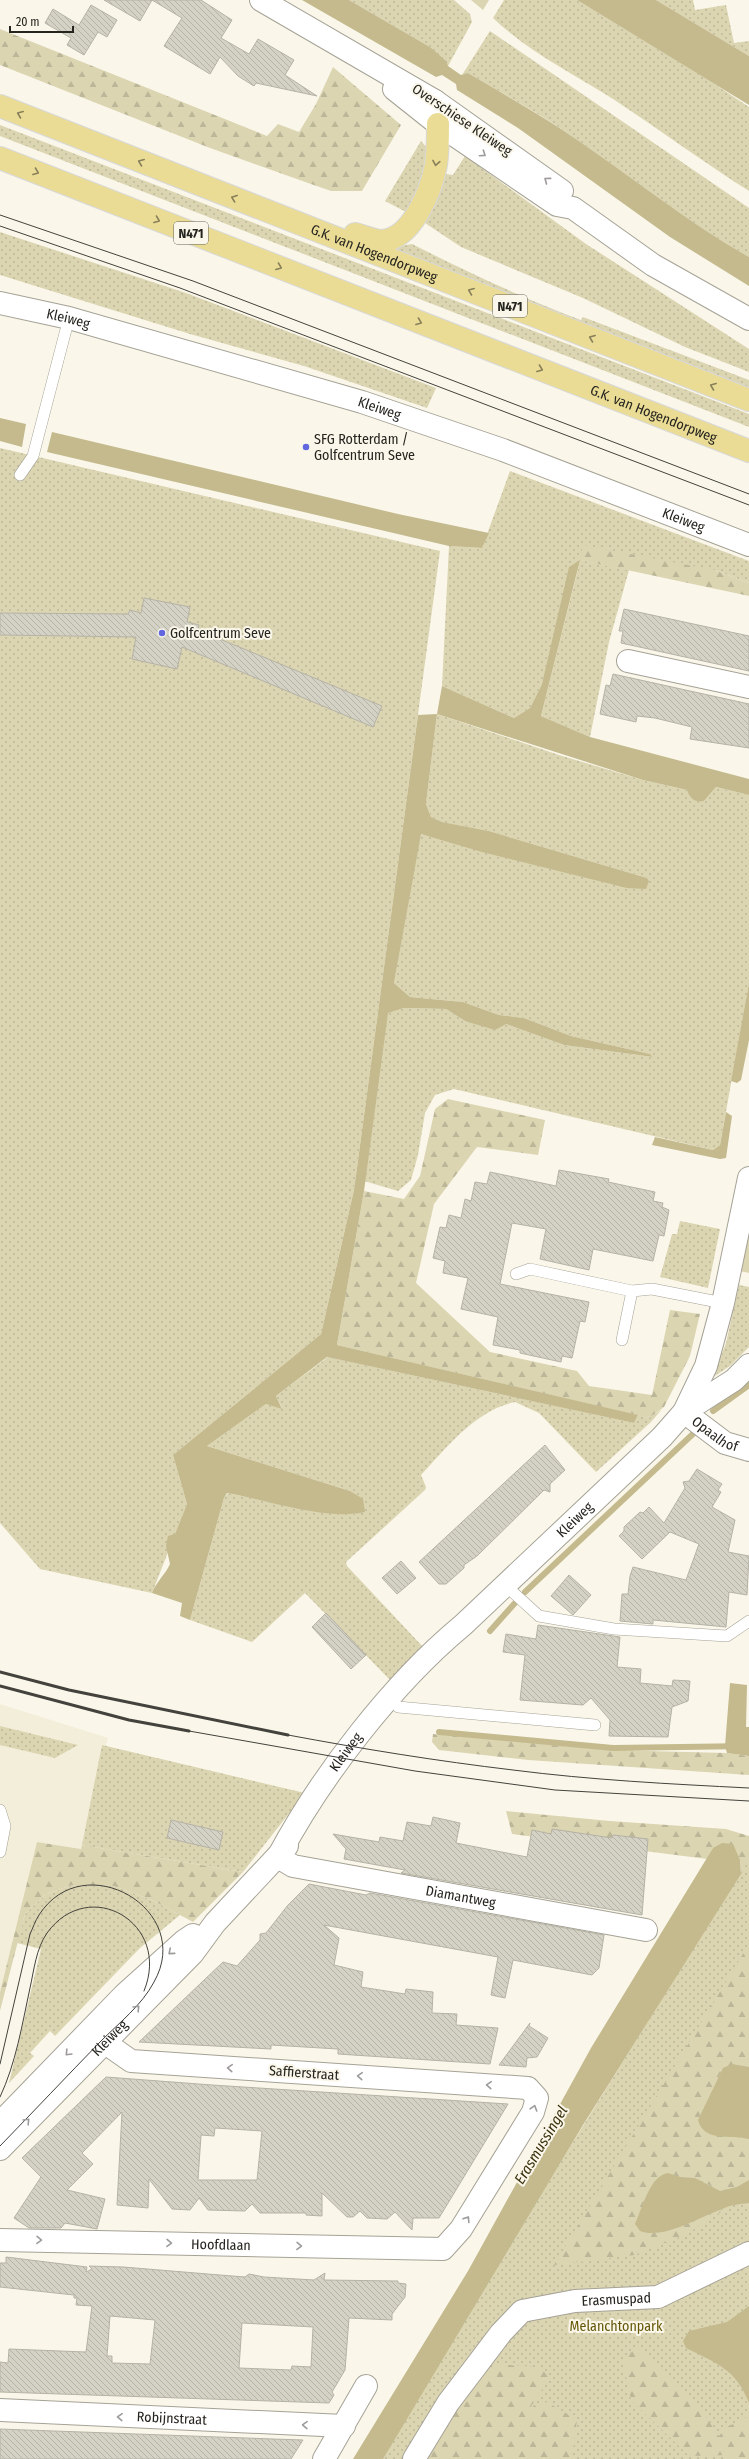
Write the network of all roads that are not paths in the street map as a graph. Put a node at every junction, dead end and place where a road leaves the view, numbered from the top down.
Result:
1 (261, 0) edge
2 (339, 46) junction
3 (0, 106) edge
4 (438, 124) junction
5 (0, 158) edge
6 (573, 208) junction
7 (271, 211) junction
8 (0, 303) edge
9 (69, 318) junction
10 (749, 319) edge
11 (749, 400) edge
12 (749, 452) edge
13 (20, 475) dead end
14 (749, 545) edge
15 (628, 661) dead end
16 (749, 687) edge
17 (749, 1178) edge
18 (516, 1274) dead end
19 (632, 1291) junction
20 (723, 1302) junction
21 (622, 1340) dead end
22 (749, 1365) edge
23 (684, 1412) junction
24 (749, 1450) edge
25 (505, 1585) junction
26 (749, 1621) edge
27 (463, 1624) junction
28 (398, 1707) junction
29 (595, 1725) dead end
30 (0, 1810) edge
31 (0, 1852) edge
32 (278, 1857) junction
33 (646, 1930) dead end
34 (98, 2036) junction
35 (0, 2123) edge
36 (0, 2149) edge
37 (0, 2240) edge
38 (443, 2249) joint
39 (749, 2253) edge
40 (366, 2386) dead end
41 (0, 2410) edge
42 (344, 2426) junction
43 (324, 2459) edge
44 (414, 2459) edge

1 - 2 street, Overschiese Kleiweg
2 - 4 street, Overschiese Kleiweg
6 -> 2 street, Overschiese Kleiweg
7 -> 3 main road, G.K. van Hogendorpweg / N471
4 -> 6 street, Overschiese Kleiweg
4 -> 7 main road
5 -> 12 main road, G.K. van Hogendorpweg / N471
6 - 10 street, Overschiese Kleiweg
11 -> 7 main road, G.K. van Hogendorpweg / N471
8 - 9 street, Kleiweg
9 - 13 lane
9 - 14 street, Kleiweg
15 - 16 street
17 - 20 street, Kleiweg
18 - 19 lane
19 - 20 lane
19 - 21 lane
20 - 23 street, Kleiweg
22 - 23 street, Kleiweg
23 - 24 street, Opaalhof
23 - 25 street, Kleiweg
25 - 26 lane
25 - 27 street, Kleiweg
27 - 28 street, Kleiweg
27 - 32 street, Kleiweg
28 - 29 lane
28 - 32 street, Kleiweg
30 - 31 lane
32 - 33 street, Diamantweg
32 - 34 street, Kleiweg
34 -> 35 street, Kleiweg
36 -> 34 street, Kleiweg
38 -> 34 street, Saffierstraat
37 -> 38 street, Hoofdlaan
39 - 44 street, Erasmuspad
40 - 42 street
42 -> 41 street, Robijnstraat
42 - 43 street

